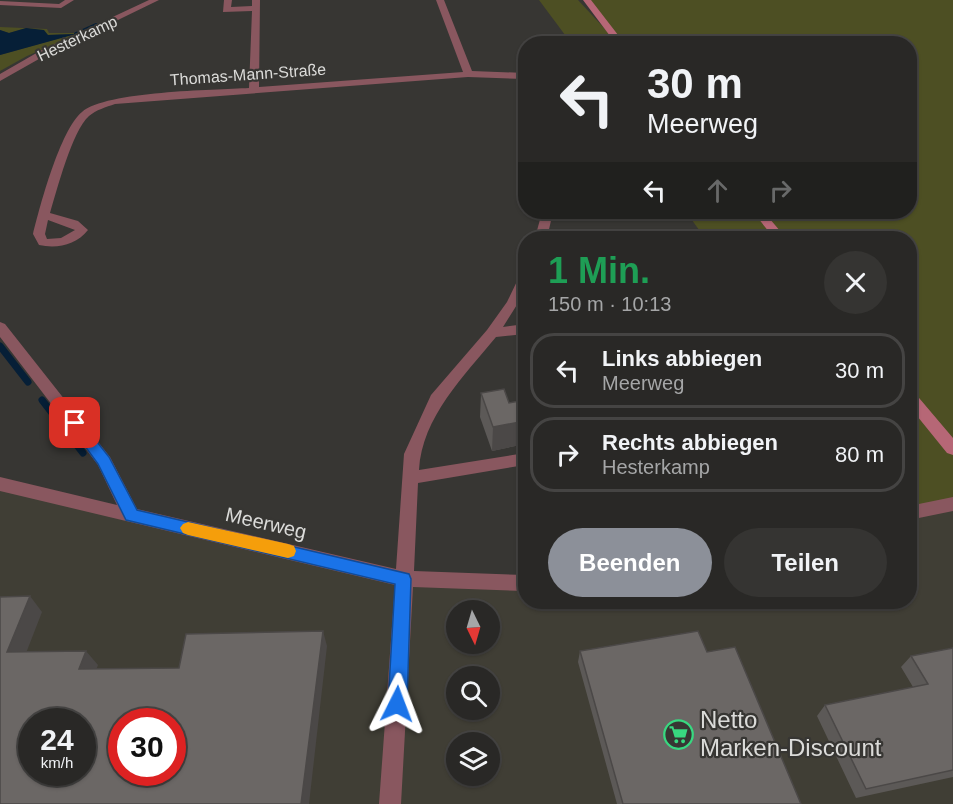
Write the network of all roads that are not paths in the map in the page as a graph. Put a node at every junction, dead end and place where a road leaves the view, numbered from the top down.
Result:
1 (70, 0) edge
2 (155, 0) edge
3 (228, 0) edge
4 (440, 0) edge
5 (587, 0) edge
6 (0, 3) edge
7 (256, 4) edge
8 (615, 36) edge
9 (468, 74) junction
10 (518, 76) edge
11 (0, 78) edge
12 (254, 91) junction
13 (43, 215) dead end
14 (764, 219) edge
15 (774, 231) edge
16 (518, 293) edge
17 (0, 327) edge
18 (518, 330) edge
19 (492, 333) junction
20 (917, 406) edge
21 (953, 449) edge
22 (518, 460) edge
23 (410, 478) junction
24 (0, 484) edge
25 (953, 504) edge
26 (917, 511) edge
27 (131, 515) junction
28 (403, 579) junction
29 (518, 583) edge
30 (390, 804) edge

1 - 6 street
2 - 11 street, Hesterkamp
3 - 7 street
4 - 9 street
5 - 8 street
7 - 12 street
9 - 10 street, Thomas-Mann-Straße
9 - 12 street, Thomas-Mann-Straße
12 - 13 street, Thomas-Mann-Straße
14 - 15 street
16 - 19 street
17 - 27 street
18 - 19 street
19 - 23 street
20 - 21 street
22 - 23 street
23 - 28 street
24 - 27 street, Meerweg
25 - 26 street
27 - 28 street, Meerweg
28 - 29 street, Meerweg
28 - 30 street

